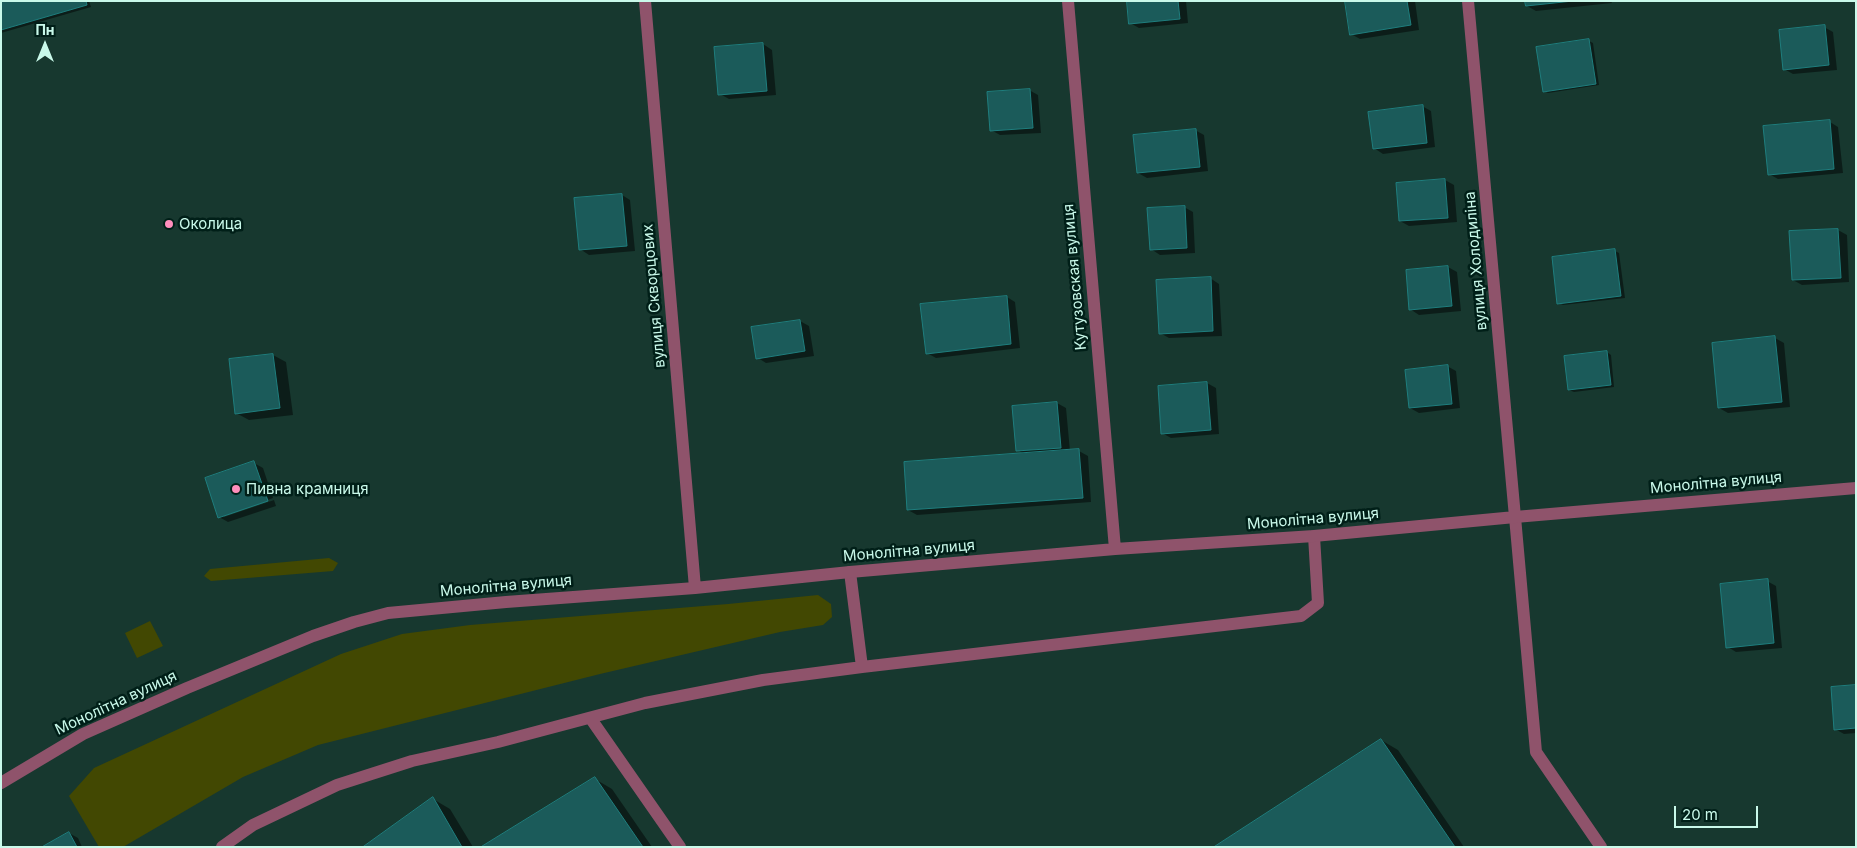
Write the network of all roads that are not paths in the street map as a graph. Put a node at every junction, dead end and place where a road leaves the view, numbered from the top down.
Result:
1 (646, 1) edge
2 (1068, 1) edge
3 (1468, 1) edge
4 (1856, 488) edge
5 (1515, 517) junction
6 (1314, 536) junction
7 (1115, 550) junction
8 (850, 572) junction
9 (695, 588) junction
10 (862, 667) junction
11 (591, 719) junction
12 (1, 783) edge
13 (222, 847) edge
14 (680, 847) edge
15 (1601, 847) edge

1 - 9 street, вулиця Скворцових
2 - 7 street, Кутузовская вулиця
3 - 5 street, вулиця Холодиліна
4 - 5 street, Монолітна вулиця
5 - 6 street, Монолітна вулиця
5 - 15 street, вулиця Холодиліна
6 - 7 street, Монолітна вулиця
6 - 10 street
7 - 8 street, Монолітна вулиця
8 - 9 street, Монолітна вулиця
8 - 10 street
9 - 12 street, Монолітна вулиця
10 - 11 street
11 - 13 street
11 - 14 street

